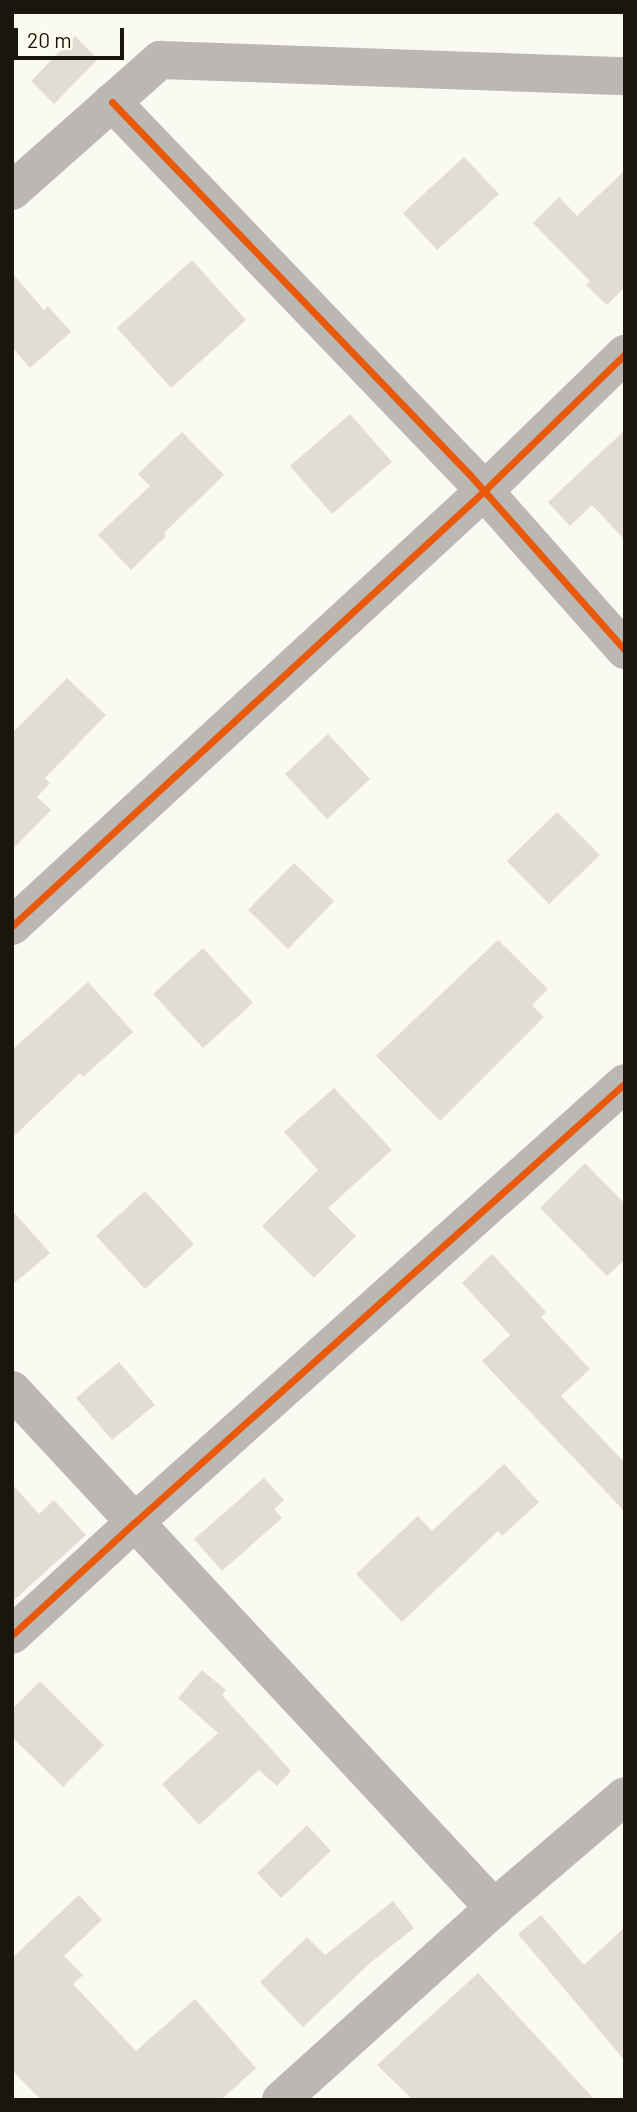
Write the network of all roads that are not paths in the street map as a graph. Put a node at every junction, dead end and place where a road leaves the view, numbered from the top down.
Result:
1 (625, 76) edge
2 (112, 102) junction
3 (12, 191) edge
4 (625, 354) edge
5 (484, 491) junction
6 (625, 650) edge
7 (12, 926) edge
8 (625, 1083) edge
9 (12, 1390) edge
10 (134, 1523) junction
11 (12, 1636) edge
12 (625, 1796) edge
13 (494, 1908) junction
14 (281, 2100) edge

1 - 2 street
2 - 3 street
2 - 5 street
4 - 5 street
5 - 6 street
5 - 7 street
8 - 10 street
9 - 10 street
10 - 11 street
10 - 13 street
12 - 13 street
13 - 14 street

